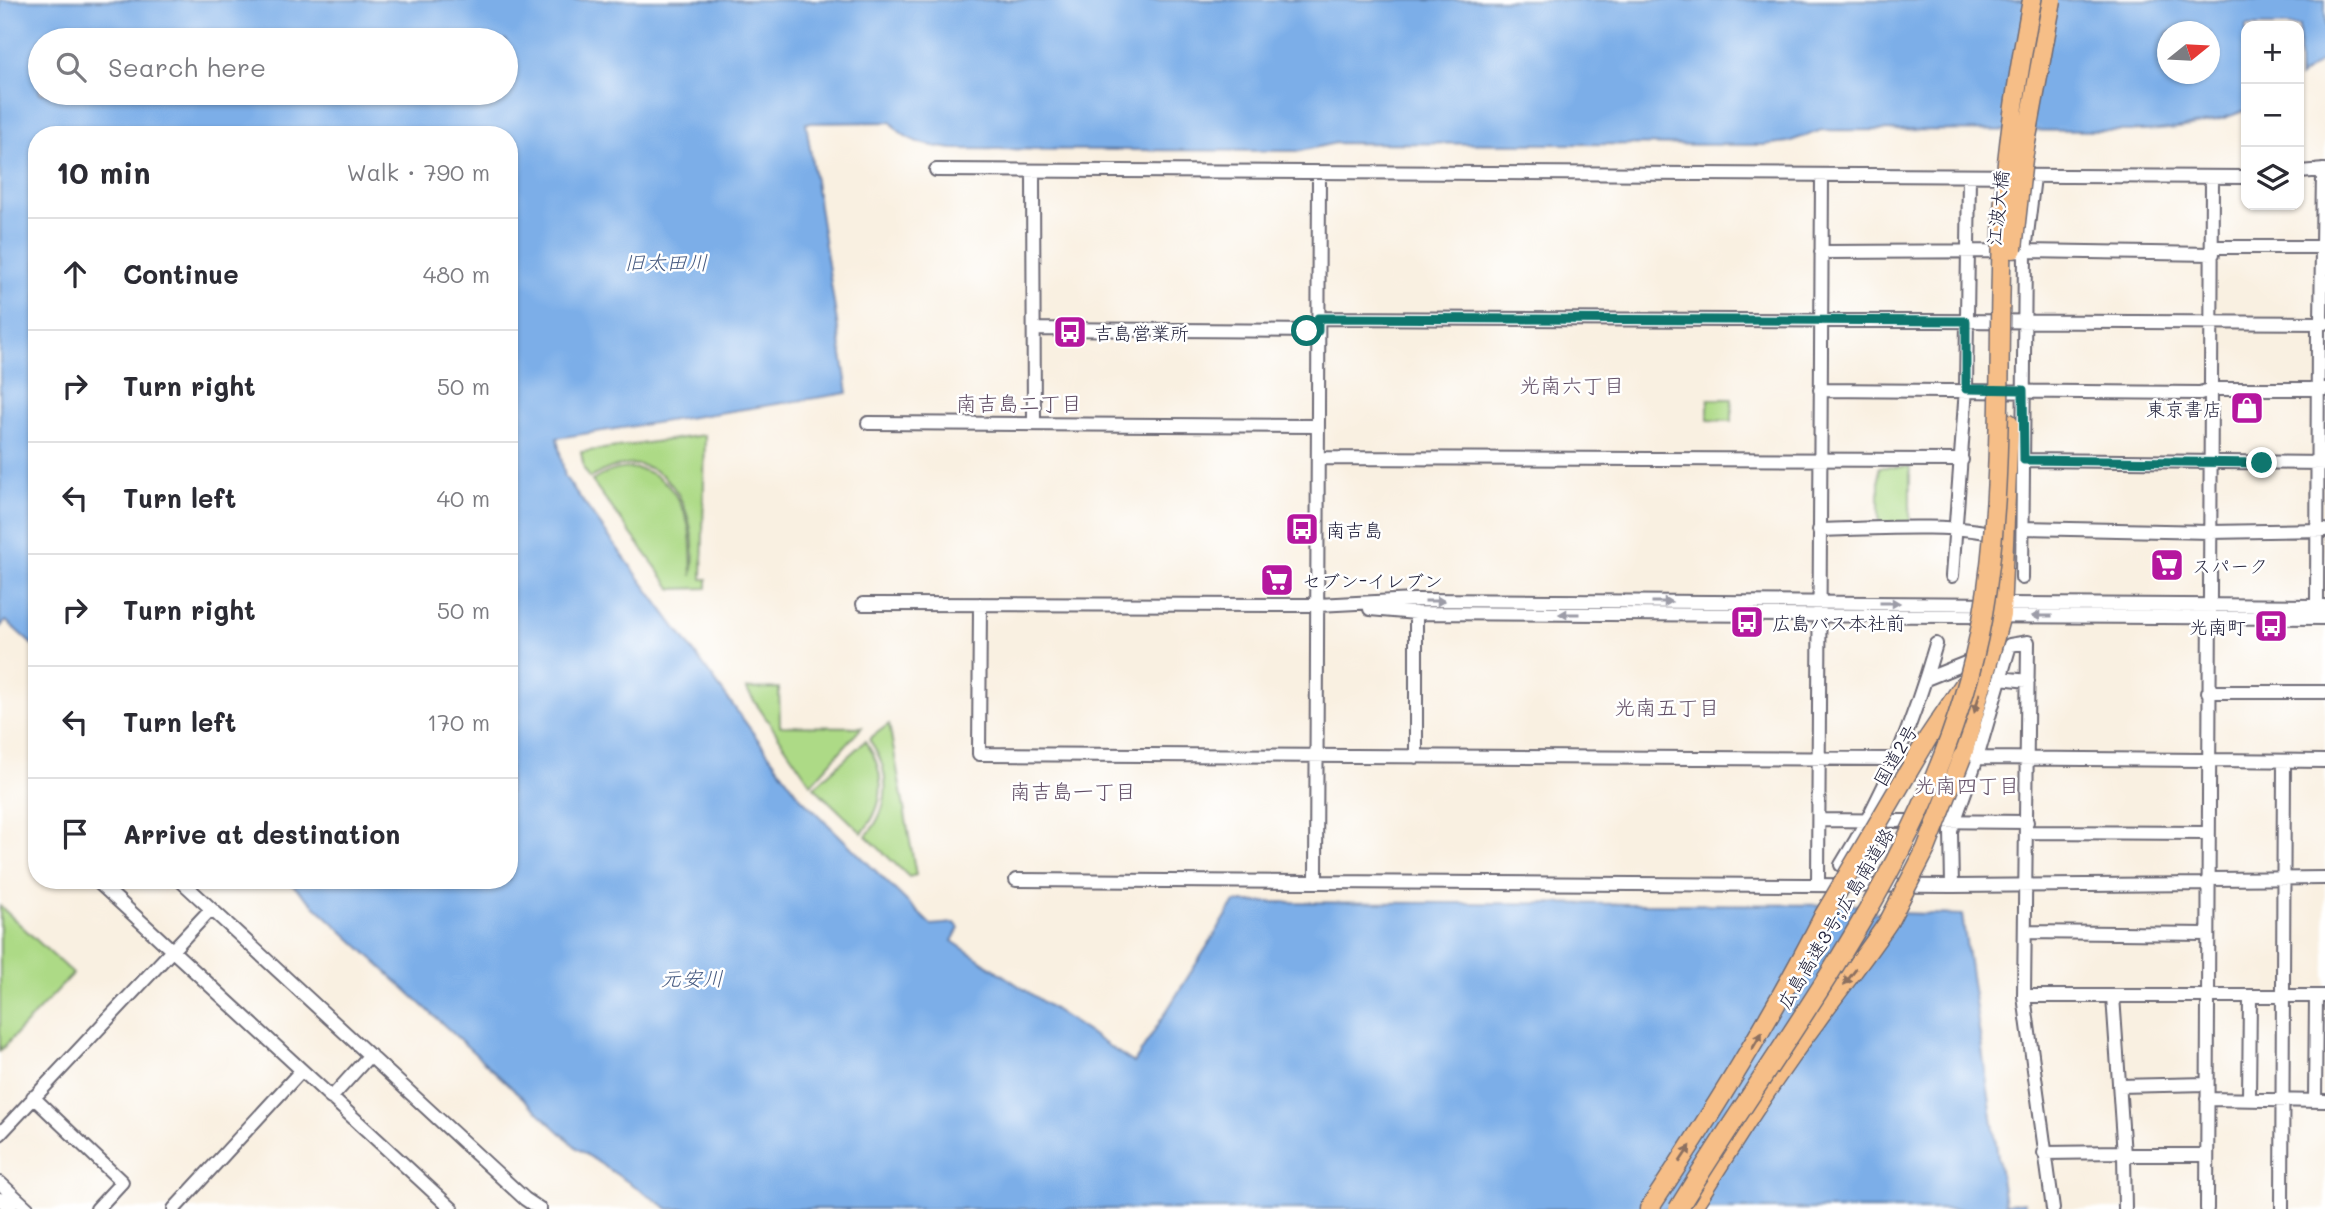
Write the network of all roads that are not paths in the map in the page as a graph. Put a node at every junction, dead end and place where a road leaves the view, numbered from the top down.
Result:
1 (2032, 0) edge
2 (2052, 0) edge
3 (936, 170) dead end
4 (2324, 170) edge
5 (1033, 171) junction
6 (2304, 172) edge
7 (1319, 174) junction
8 (1822, 175) junction
9 (1969, 177) junction
10 (2034, 177) junction
11 (2241, 177) edge
12 (2212, 178) junction
13 (2323, 247) edge
14 (2213, 250) junction
15 (1968, 251) junction
16 (2025, 251) junction
17 (1821, 252) junction
18 (1820, 321) junction
19 (1966, 321) junction
20 (2024, 321) junction
21 (2213, 322) junction
22 (2321, 323) edge
23 (1318, 325) junction
24 (1034, 329) junction
25 (1966, 389) junction
26 (2213, 389) junction
27 (2321, 389) edge
28 (1820, 390) junction
29 (2023, 390) junction
30 (2009, 422) joint
31 (868, 423) dead end
32 (1034, 424) junction
33 (1318, 426) junction
34 (1318, 458) junction
35 (1819, 460) junction
36 (1962, 460) junction
37 (2024, 460) junction
38 (2210, 462) junction
39 (2321, 463) edge
40 (2023, 528) junction
41 (1958, 529) junction
42 (2321, 529) edge
43 (1819, 530) junction
44 (2210, 532) junction
45 (2005, 546) junction
46 (1952, 576) dead end
47 (2022, 578) dead end
48 (863, 604) dead end
49 (979, 604) junction
50 (1318, 605) junction
51 (2321, 606) edge
52 (1819, 609) junction
53 (2002, 609) junction
54 (1416, 613) junction
55 (2208, 613) junction
56 (2325, 618) edge
57 (1936, 644) dead end
58 (1987, 653) junction
59 (2002, 673) junction
60 (1926, 679) junction
61 (2028, 681) junction
62 (2208, 692) junction
63 (2325, 692) edge
64 (1317, 755) junction
65 (1416, 757) junction
66 (1970, 758) junction
67 (1896, 759) junction
68 (1819, 760) junction
69 (2028, 760) junction
70 (2284, 761) junction
71 (2325, 761) edge
72 (2208, 762) junction
73 (1819, 820) junction
74 (1953, 821) junction
75 (1868, 822) junction
76 (2027, 827) junction
77 (2208, 833) junction
78 (1841, 865) dead end
79 (2284, 877) junction
80 (2325, 878) edge
81 (1016, 880) dead end
82 (1316, 882) junction
83 (2208, 882) junction
84 (1818, 884) junction
85 (1952, 886) junction
86 (2026, 886) junction
87 (106, 889) edge
88 (190, 889) edge
89 (211, 909) junction
90 (2025, 932) junction
91 (2207, 934) junction
92 (172, 951) junction
93 (2024, 996) junction
94 (2113, 996) junction
95 (2206, 996) junction
96 (2250, 996) junction
97 (2283, 996) junction
98 (2320, 996) edge
99 (370, 1055) junction
100 (301, 1071) junction
101 (2207, 1084) junction
102 (2119, 1086) junction
103 (33, 1097) junction
104 (331, 1098) junction
105 (2207, 1099) junction
106 (2249, 1100) junction
107 (2282, 1101) junction
108 (2320, 1101) edge
109 (0, 1134) edge
110 (2044, 1153) junction
111 (2124, 1154) junction
112 (2207, 1155) junction
113 (0, 1183) edge
114 (0, 1199) edge
115 (522, 1204) edge
116 (11, 1209) edge
117 (28, 1209) edge
118 (97, 1209) edge
119 (174, 1209) edge
120 (452, 1209) edge
121 (540, 1209) edge
122 (1649, 1209) edge
123 (1678, 1209) edge
124 (1692, 1209) edge
125 (2053, 1209) edge
126 (2125, 1209) edge
127 (2207, 1209) edge
128 (2281, 1209) edge

1 - 123 highway, 広島高速3号;広島南道路, bridge
2 - 30 highway, 江波大橋, bridge
3 - 5 street
4 - 6 street
4 - 13 street
5 - 7 street
5 - 24 street
7 - 8 street
7 - 23 street
8 - 9 street
8 - 17 street
9 - 10 street
9 - 15 street
10 - 12 street
10 - 16 street
11 - 12 street
12 - 14 street
13 - 14 street
13 - 22 street
14 - 16 street
14 - 21 street
15 - 16 street
15 - 17 street
15 - 19 street
16 - 20 street
17 - 18 street
18 - 19 street
18 - 23 street
18 - 28 street
19 - 20 street
19 - 25 street
20 - 21 street
20 - 29 street
21 - 22 street
21 - 26 street
22 - 27 street
23 - 24 street
23 - 33 street
24 - 32 street
25 - 28 street
25 - 29 street
25 - 36 street
26 - 27 street
26 - 29 street
26 - 38 street
27 - 39 street
28 - 35 street
29 - 37 street
30 - 45 highway, 国道2号
31 - 32 street
32 - 33 street
33 - 34 street
34 - 35 street
34 - 50 street
35 - 36 street
35 - 43 street
36 - 41 street
37 - 38 street
37 - 40 street
38 - 39 street
38 - 44 street
39 - 42 street
40 - 44 street
40 - 45 street
40 - 47 street
41 - 43 street
41 - 45 street
41 - 46 street
42 - 44 street
42 - 51 street
43 - 52 street
44 - 55 street
45 - 53 highway, 国道2号
48 - 49 street
49 - 50 street
49 - 64 street
50 -> 52 street
50 - 54 street
50 - 64 street
51 - 55 street
52 - 53 street
52 -> 54 street
52 - 68 street
53 - 55 street
53 - 58 highway, 国道2号
54 - 65 street
55 - 56 street
55 - 62 street
57 - 60 street
58 - 59 street
58 - 60 street
58 -> 66 highway, 国道2号
122 -> 58 highway, 国道2号, bridge
59 - 61 street
59 - 61 street
59 - 66 street
60 - 67 street
61 - 69 street
62 - 63 street
62 - 72 street
64 - 65 street
64 - 82 street
65 - 68 street
66 - 69 street
66 - 74 street
66 -> 124 highway, 国道2号, bridge
67 - 68 street
67 - 75 street
68 - 73 street
69 - 72 street
69 - 76 street
70 - 71 street
70 - 72 street
70 - 79 street
72 - 77 street
73 - 75 street
73 - 84 street
74 - 75 street
74 - 76 street
74 - 85 street
75 - 78 street
76 - 77 street
76 - 86 street
77 - 83 street
79 - 80 street
79 - 83 street
79 - 97 street
81 - 82 street
82 - 84 street
83 - 86 street
83 - 91 street
84 - 85 street
85 - 86 street
86 - 90 street
87 - 92 street
88 - 89 street
89 - 92 street
89 - 99 street
90 - 91 street
90 - 93 street
91 - 95 street
92 - 100 street
92 - 103 street
93 - 94 street
93 - 110 street
94 - 95 street
94 - 102 street
95 - 96 street
95 - 101 street
96 - 97 street
96 - 106 street
97 - 98 street
97 - 107 street
98 - 108 street
99 - 104 street
99 - 115 street
100 - 104 street
100 - 119 street
101 - 102 street
101 - 105 street
102 - 111 street
103 - 109 street
103 - 118 street
104 - 120 street
105 - 106 street
105 - 112 street
106 - 107 street
107 - 108 street
107 - 128 street
110 - 111 street
110 - 125 street
111 - 112 street
111 - 126 street
112 - 127 street
113 - 117 street
114 - 116 street
115 - 121 street

